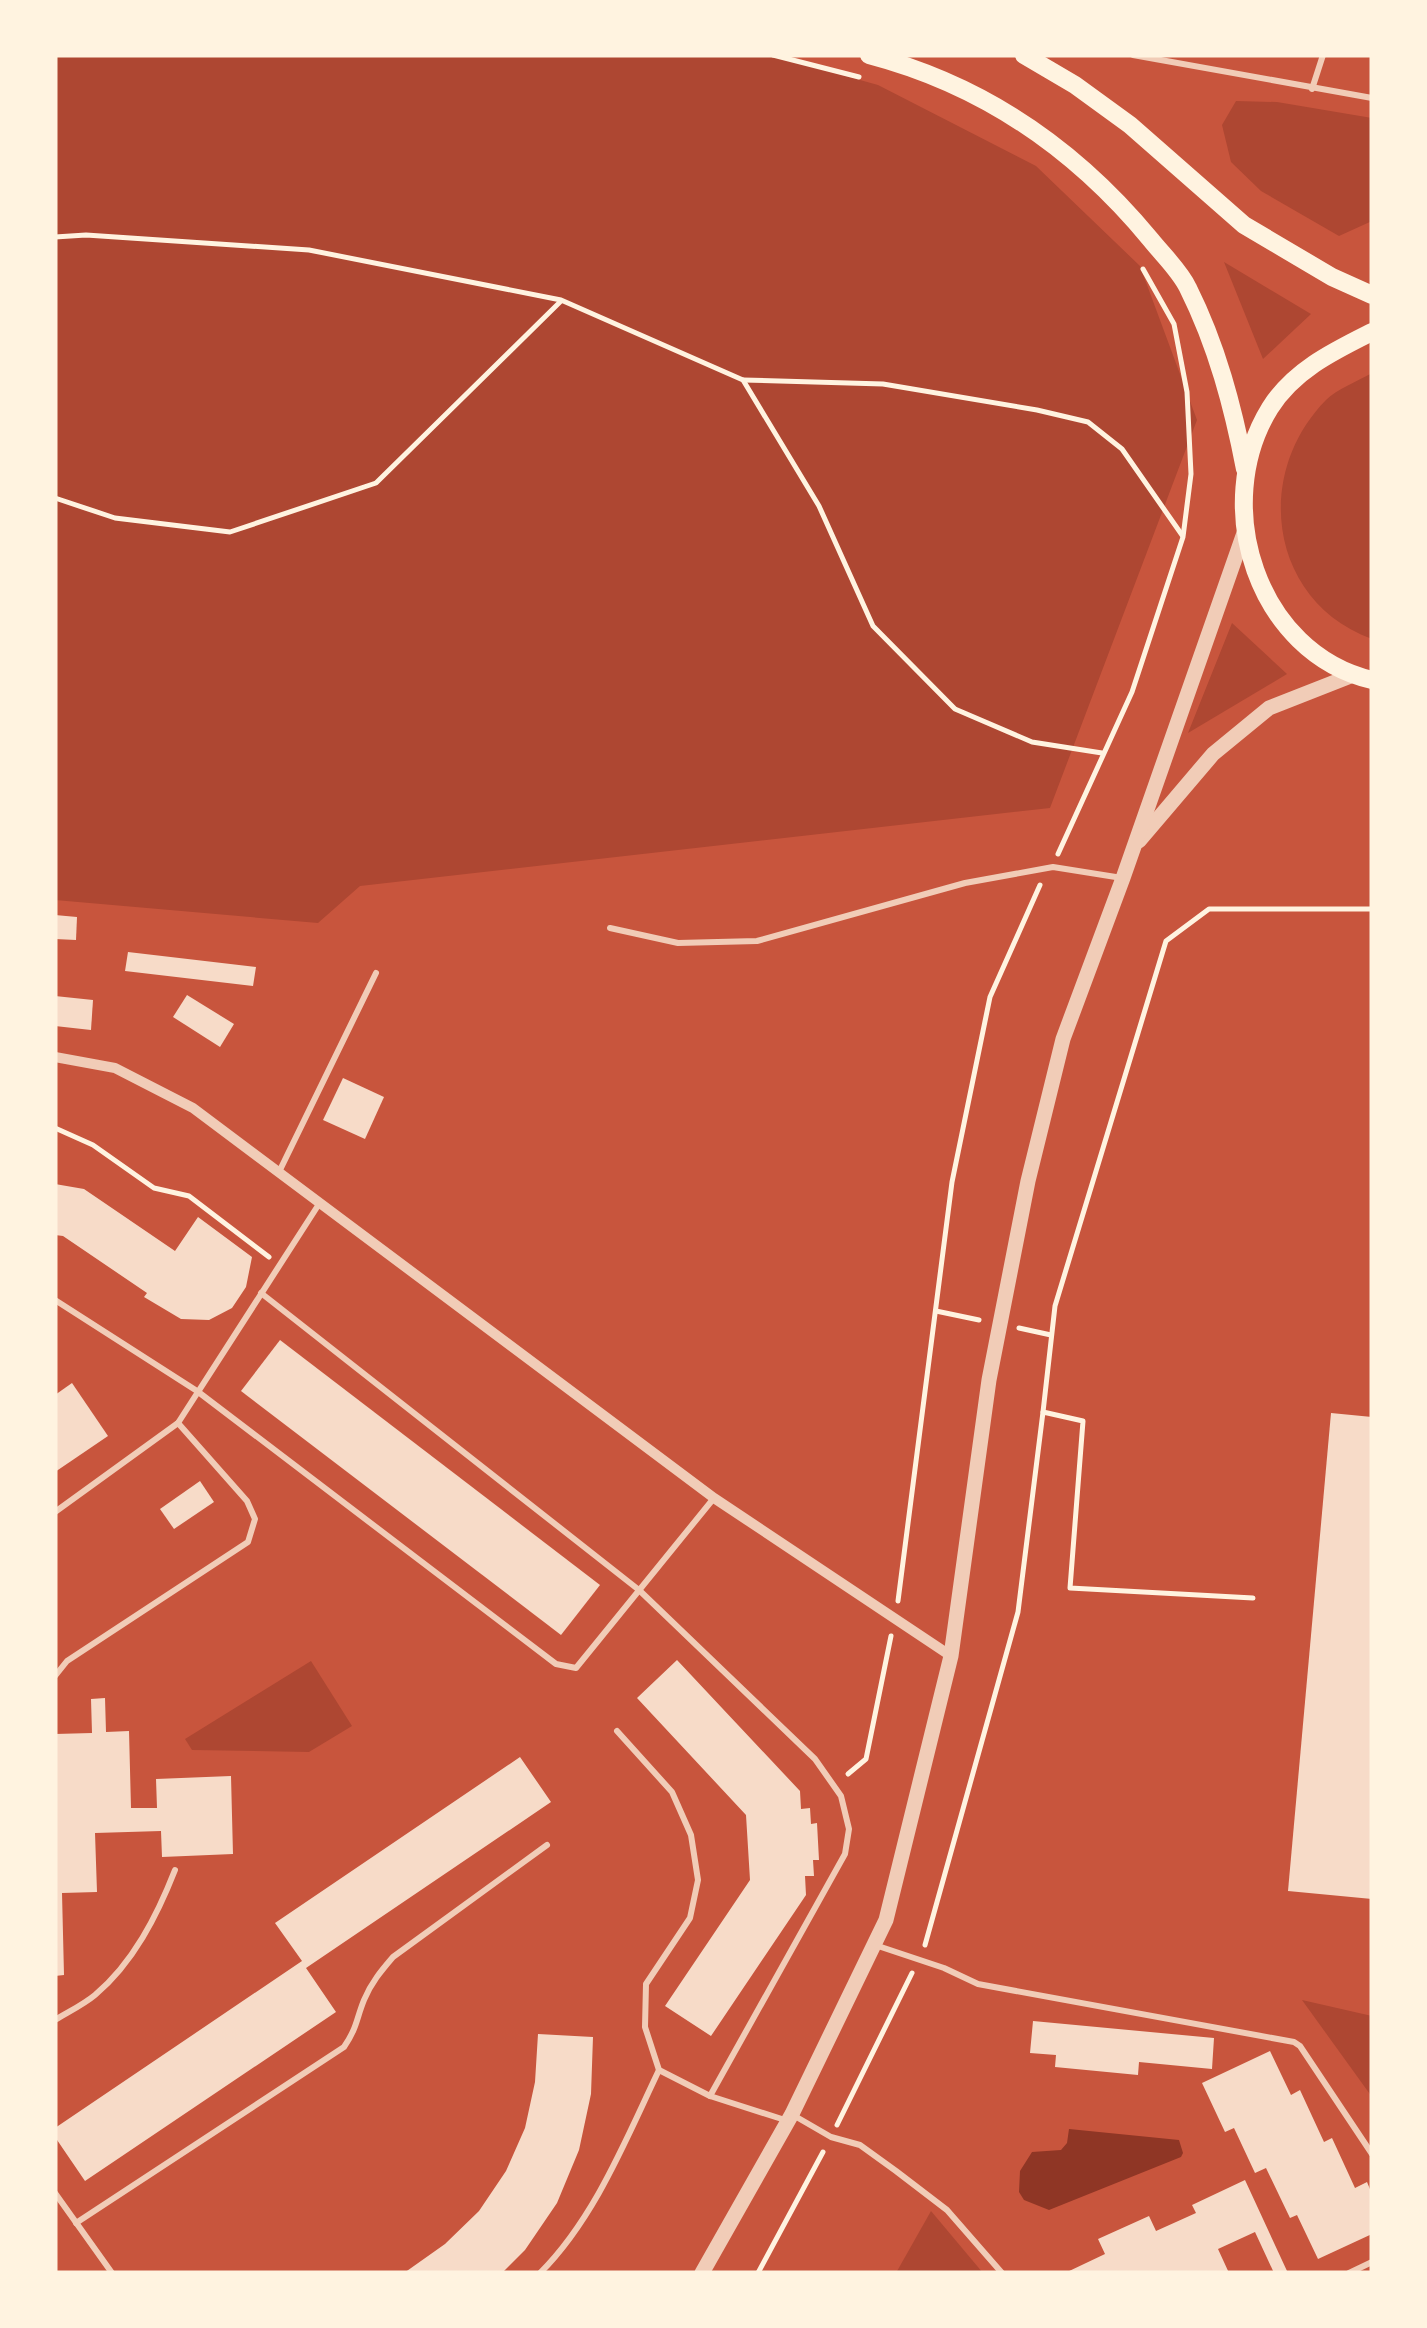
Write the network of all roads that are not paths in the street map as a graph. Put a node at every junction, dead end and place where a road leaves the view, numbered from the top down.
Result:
1 (869, 55) edge
2 (1024, 55) edge
3 (1134, 55) edge
4 (1322, 55) edge
5 (1312, 89) junction
6 (1372, 98) edge
7 (1372, 294) edge
8 (1372, 332) edge
9 (1245, 470) junction
10 (1244, 533) junction
11 (1352, 675) junction
12 (1372, 680) edge
13 (1134, 848) junction
14 (1123, 878) junction
15 (610, 928) dead end
16 (376, 973) dead end
17 (55, 1057) edge
18 (278, 1174) junction
19 (319, 1204) junction
20 (262, 1292) junction
21 (55, 1300) edge
22 (198, 1392) junction
23 (178, 1423) junction
24 (714, 1498) junction
25 (55, 1512) edge
26 (639, 1590) junction
27 (951, 1656) junction
28 (55, 1676) edge
29 (616, 1731) dead end
30 (547, 1846) dead end
31 (175, 1870) dead end
32 (875, 1945) junction
33 (55, 2020) edge
34 (658, 2070) junction
35 (710, 2096) junction
36 (789, 2117) junction
37 (1372, 2154) edge
38 (55, 2193) edge
39 (76, 2224) junction
40 (1372, 2262) edge
41 (112, 2273) edge
42 (540, 2273) edge
43 (702, 2273) edge
44 (1002, 2273) edge
45 (1349, 2273) edge

1 - 9 main road
2 - 7 main road
3 - 5 lane
4 - 5 lane
5 - 6 lane
8 - 9 main road
9 - 10 main road
10 - 11 main road
10 - 13 street
11 - 12 main road
11 - 13 street
13 - 14 street
14 - 15 lane
14 - 27 street
16 - 18 lane
17 - 18 street
18 - 19 street
19 - 20 lane
19 - 24 street
20 - 22 lane
20 - 26 lane
21 - 22 lane
22 - 23 lane
22 - 26 lane
23 - 25 lane
23 - 28 lane
24 - 26 lane
24 - 27 street
26 - 35 lane
27 - 32 street
29 - 34 lane
30 - 39 lane
31 - 33 lane
32 - 36 street
32 - 37 lane
34 - 35 lane
34 - 42 lane
35 - 36 lane
36 - 43 street
36 - 44 lane
38 - 39 lane
39 - 41 lane
40 - 45 lane

